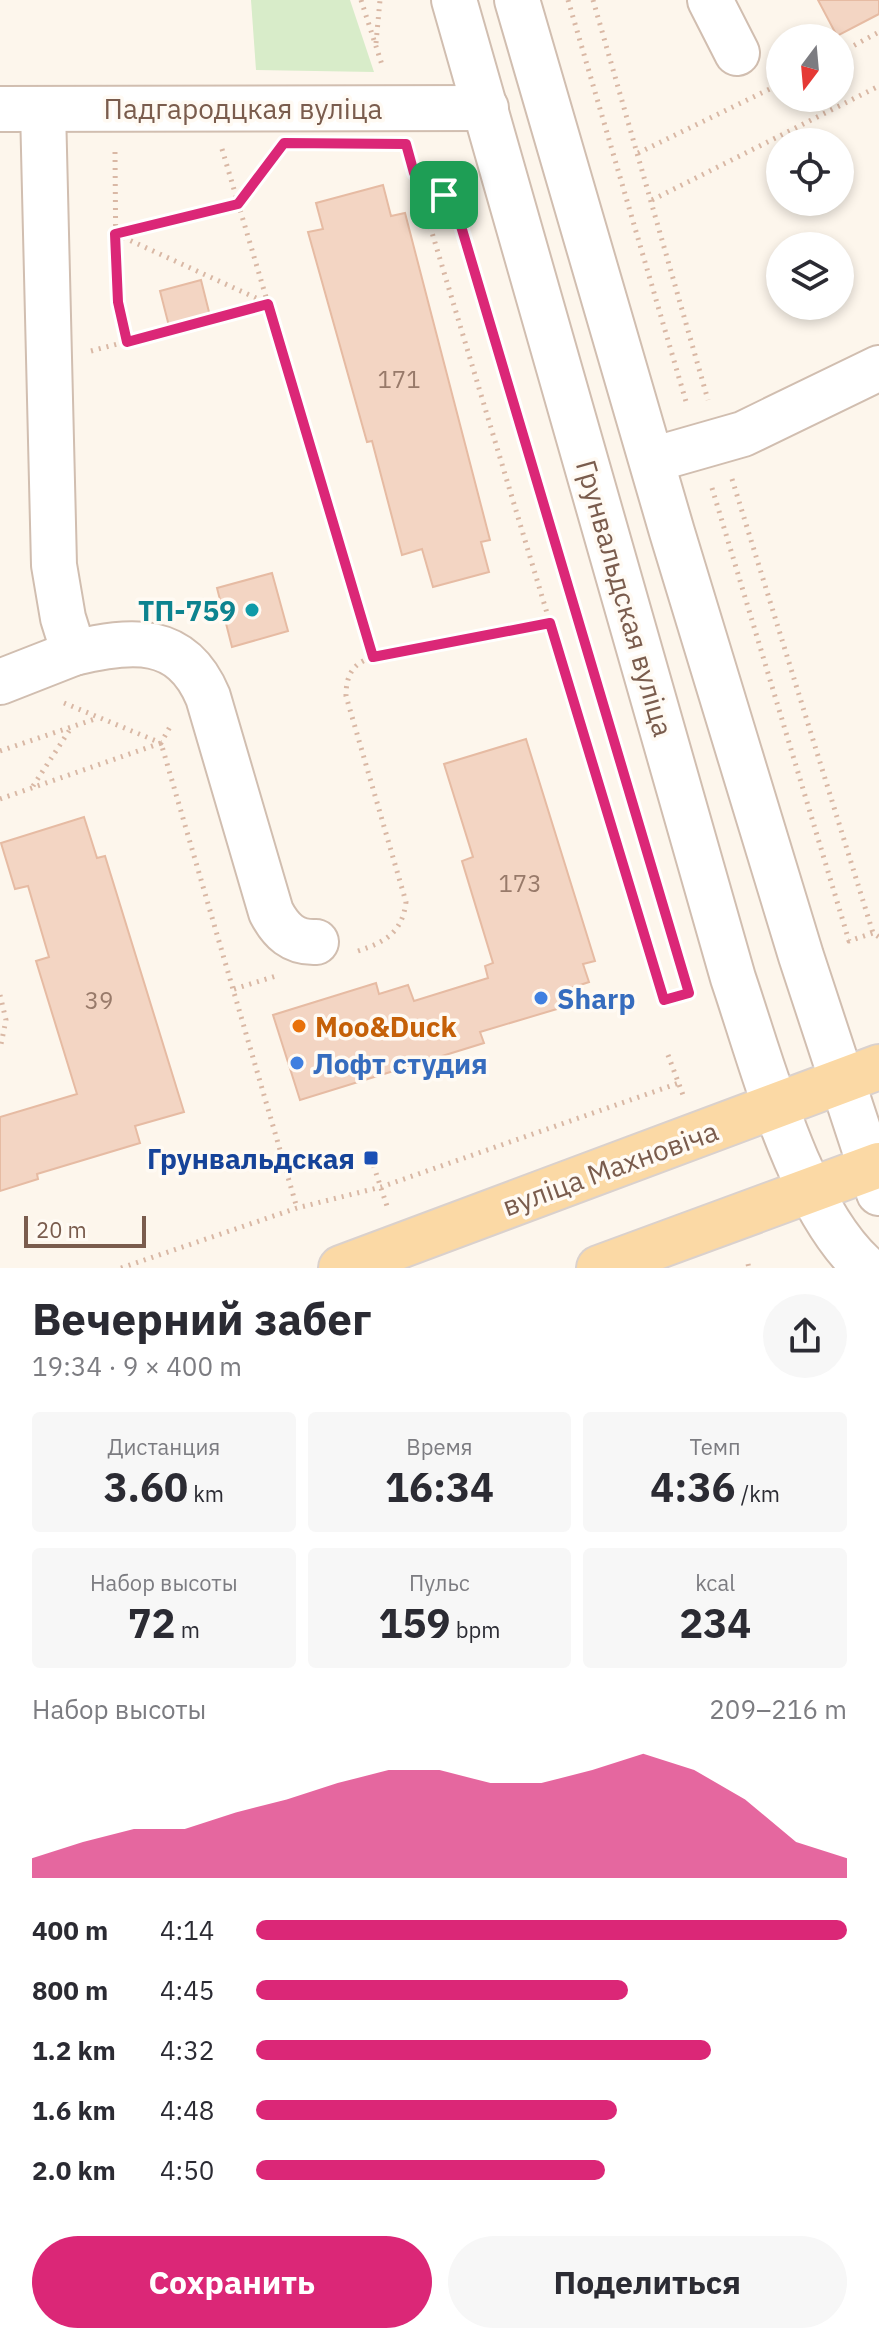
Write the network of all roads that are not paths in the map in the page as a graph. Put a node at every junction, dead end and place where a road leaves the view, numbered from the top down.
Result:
1 (454, 0) edge
2 (517, 0) edge
3 (710, 0) edge
4 (737, 53) dead end
5 (486, 108) junction
6 (0, 109) edge
7 (43, 109) junction
8 (879, 368) edge
9 (652, 460) junction
10 (74, 653) junction
11 (0, 682) edge
12 (333, 948) road end
13 (860, 1074) edge
14 (777, 1105) junction
15 (876, 1175) edge
16 (811, 1191) junction
17 (341, 1268) edge
18 (599, 1268) edge
19 (866, 1268) edge

1 - 5 street, Грунвальдская вуліца
2 - 9 street
3 - 4 street
5 - 7 street, Падгародцкая вуліца
5 - 14 street, Грунвальдская вуліца
6 - 7 street, Падгародцкая вуліца
7 - 10 street
8 - 9 street
9 - 13 street
10 - 11 street
10 - 12 street
13 - 14 main road, вуліца Махновіча
13 - 15 street
14 - 16 street, Грунвальдская вуліца
14 - 17 main road, вуліца Махновіча
15 - 16 main road
16 - 18 main road
16 - 19 street, Грунвальдская вуліца

